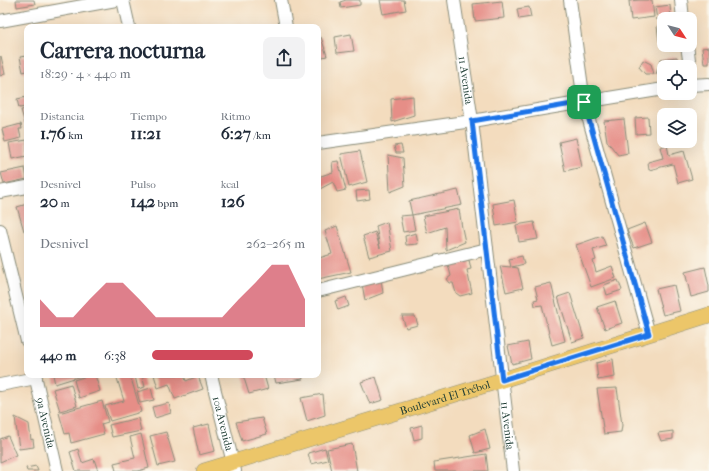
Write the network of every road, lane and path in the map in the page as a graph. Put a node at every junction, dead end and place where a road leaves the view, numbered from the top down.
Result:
1 (116, 0) edge
2 (123, 0) edge
3 (281, 0) edge
4 (454, 0) edge
5 (570, 0) edge
6 (681, 0) edge
7 (682, 12) edge
8 (0, 21) edge
9 (128, 24) edge
10 (285, 24) edge
11 (709, 84) edge
12 (697, 85) edge
13 (657, 90) edge
14 (584, 102) junction
15 (472, 121) junction
16 (321, 143) edge
17 (24, 188) edge
18 (0, 192) edge
19 (0, 230) edge
20 (486, 249) junction
21 (321, 291) edge
22 (709, 315) edge
23 (24, 329) edge
24 (649, 334) junction
25 (28, 378) edge
26 (36, 378) edge
27 (212, 378) edge
28 (502, 380) junction
29 (0, 385) edge
30 (234, 466) edge
31 (57, 471) edge
32 (204, 471) edge
33 (513, 471) edge

1 - 8 street
2 - 9 street
3 - 10 street
4 - 15 street, 11 Avenida
5 - 14 street
6 - 7 street
11 - 12 street
13 - 14 street
14 - 15 street
14 - 24 street
15 - 16 street
15 - 20 street, 11 Avenida
17 - 18 street
19 - 23 street
20 - 21 street
20 - 28 street, 11 Avenida
22 - 24 main road, Boulevard El Trébol
24 - 28 main road, Boulevard El Trébol
25 - 29 street
26 - 31 street, 9a Avenida
27 - 30 street, 10a Avenida
28 - 30 main road, Boulevard El Trébol
28 - 33 street, 11 Avenida
30 - 32 main road, Boulevard El Trébol

